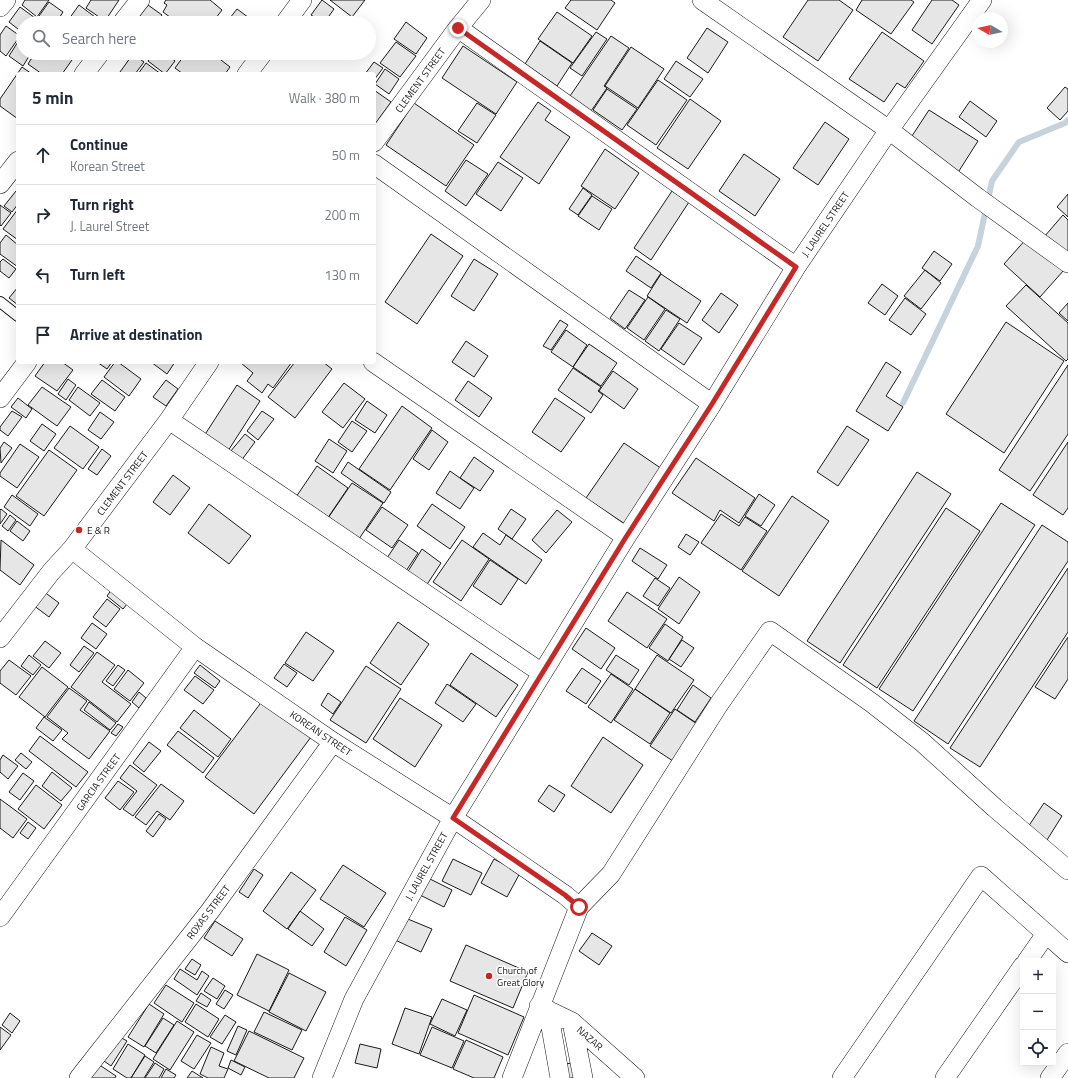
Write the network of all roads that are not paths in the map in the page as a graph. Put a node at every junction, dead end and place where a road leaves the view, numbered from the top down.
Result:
1 (6, 0) edge
2 (140, 0) edge
3 (302, 0) edge
4 (481, 0) edge
5 (702, 0) edge
6 (982, 0) edge
7 (0, 7) edge
8 (127, 16) edge
9 (291, 16) edge
10 (458, 28) junction
11 (95, 60) edge
12 (258, 60) edge
13 (86, 72) edge
14 (249, 72) edge
15 (889, 130) junction
16 (376, 139) edge
17 (16, 164) edge
18 (376, 165) edge
19 (0, 184) edge
20 (1068, 263) edge
21 (796, 267) junction
22 (0, 302) edge
23 (16, 314) edge
24 (25, 364) edge
25 (208, 364) edge
26 (376, 364) edge
27 (0, 398) edge
28 (712, 404) junction
29 (169, 420) junction
30 (626, 537) junction
31 (72, 549) junction
32 (0, 638) edge
33 (195, 647) junction
34 (542, 673) junction
35 (333, 742) junction
36 (453, 818) junction
37 (1068, 870) edge
38 (579, 907) junction
39 (0, 917) edge
40 (1046, 934) junction
41 (1068, 953) edge
42 (1029, 958) edge
43 (1020, 970) edge
44 (544, 1008) junction
45 (572, 1022) junction
46 (1068, 1054) edge
47 (79, 1078) edge
48 (322, 1078) edge
49 (512, 1078) edge
50 (560, 1078) edge
51 (583, 1078) edge
52 (635, 1078) edge
53 (842, 1078) edge
54 (945, 1078) edge
55 (1050, 1078) edge

1 - 7 street
2 - 8 street
3 - 9 street
4 - 10 street, CLEMENT STREET
5 - 15 street
6 - 15 street, J. LAUREL STREET
10 - 16 street, CLEMENT STREET
10 - 21 street
11 - 13 street
12 - 14 street
15 - 20 street
15 - 21 street, J. LAUREL STREET
17 - 19 street
18 - 28 street
21 - 28 street, J. LAUREL STREET
22 - 23 lane
24 - 27 street
25 - 29 street, CLEMENT STREET
26 - 30 street
28 - 30 street, J. LAUREL STREET
29 - 31 street, CLEMENT STREET
29 - 34 street
30 - 34 street, J. LAUREL STREET
31 - 32 street, CLEMENT STREET
31 - 33 street, KOREAN STREET
33 - 35 street, KOREAN STREET
33 - 39 street, GARCIA STREET
34 - 36 street, J. LAUREL STREET
35 - 36 street, KOREAN STREET
35 - 47 street, ROXAS STREET
36 - 38 street, KOREAN STREET
36 - 48 street, J. LAUREL STREET
37 - 38 street
38 - 44 street
40 - 41 street
40 - 42 street
40 - 53 street
43 - 54 street
44 - 45 street, NAZAR
44 - 49 street
44 - 50 street
45 - 51 street
45 - 52 street, NAZAR
46 - 55 street

